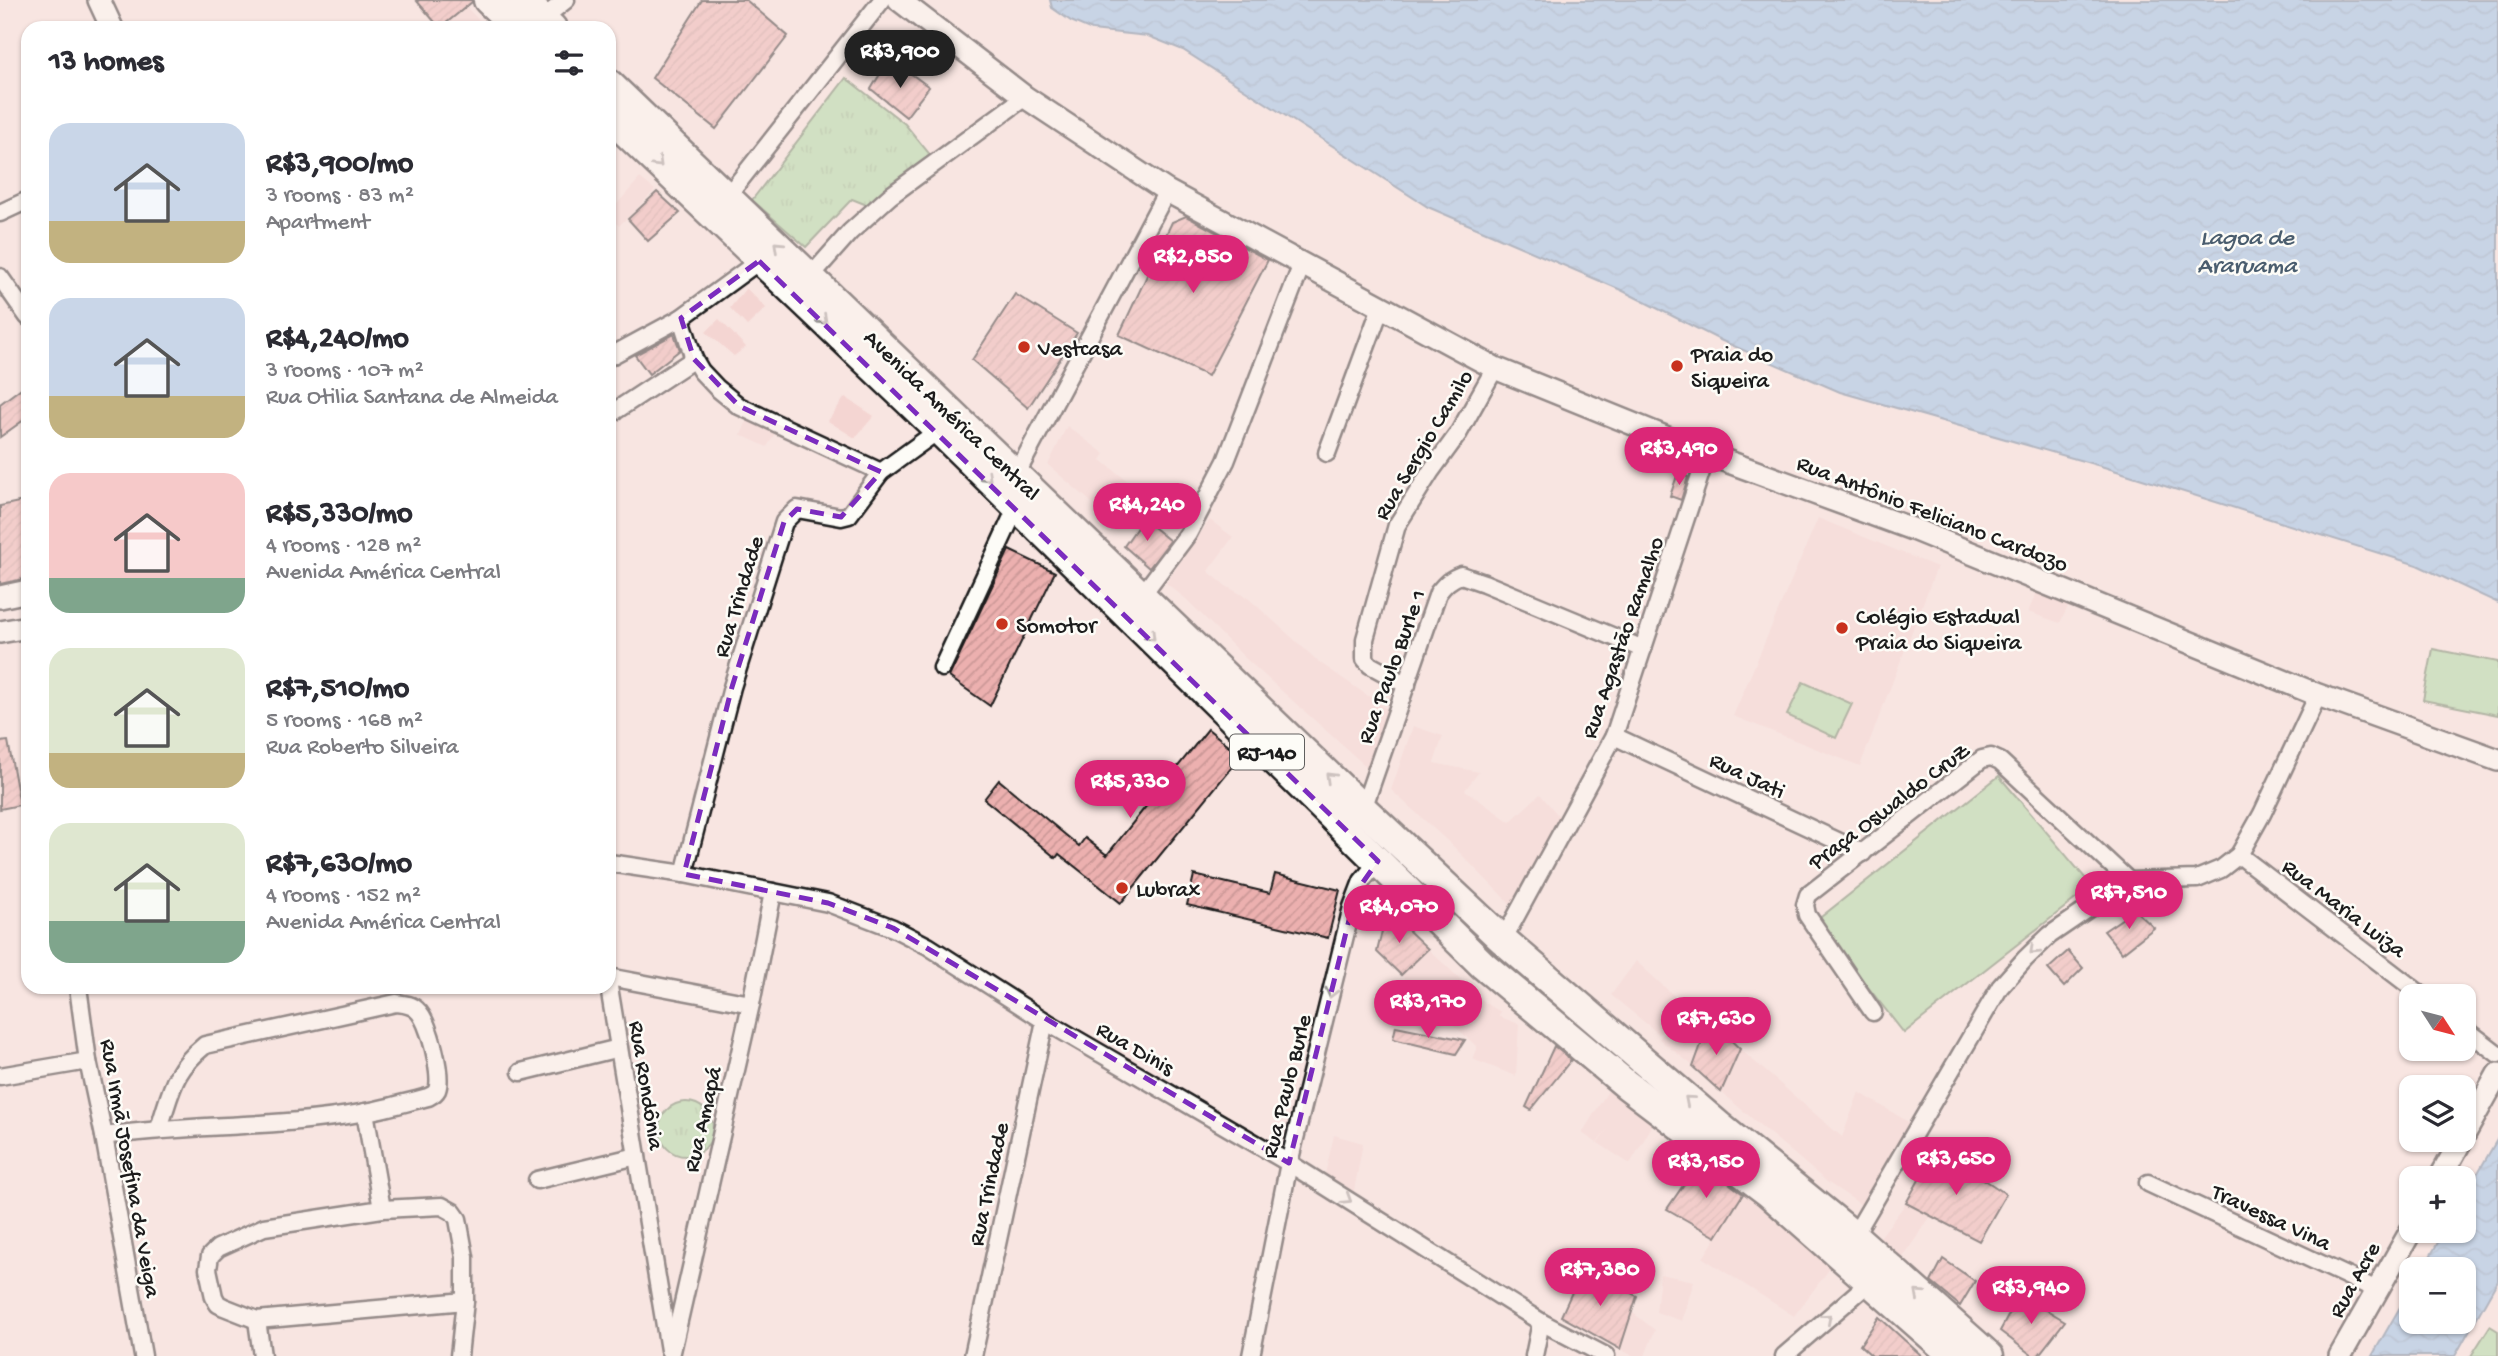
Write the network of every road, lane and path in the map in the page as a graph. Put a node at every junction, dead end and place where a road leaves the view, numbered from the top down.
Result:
1 (99, 0) edge
2 (488, 0) edge
3 (566, 0) edge
4 (882, 0) edge
5 (899, 0) edge
6 (534, 19) edge
7 (109, 21) edge
8 (616, 91) edge
9 (1025, 97) junction
10 (616, 123) edge
11 (1167, 191) junction
12 (726, 198) junction
13 (21, 203) edge
14 (0, 213) edge
15 (759, 261) junction
16 (1302, 264) junction
17 (811, 276) junction
18 (0, 277) edge
19 (21, 307) edge
20 (1381, 307) junction
21 (681, 318) junction
22 (616, 353) edge
23 (694, 359) junction
24 (1495, 368) junction
25 (616, 410) edge
26 (939, 429) junction
27 (1327, 453) dead end
28 (1707, 454) junction
29 (881, 472) junction
30 (1016, 475) junction
31 (1017, 506) junction
32 (21, 592) edge
33 (1142, 595) junction
34 (0, 597) edge
35 (21, 628) edge
36 (0, 632) edge
37 (1643, 649) junction
38 (942, 668) dead end
39 (1407, 685) junction
40 (2318, 695) junction
41 (1614, 736) junction
42 (2498, 760) edge
43 (1363, 809) junction
44 (1397, 841) junction
45 (1863, 853) junction
46 (2239, 855) junction
47 (1378, 862) junction
48 (616, 864) edge
49 (684, 874) junction
50 (2129, 881) junction
51 (773, 892) junction
52 (1503, 940) junction
53 (616, 978) edge
54 (2407, 984) edge
55 (79, 994) edge
56 (610, 994) edge
57 (751, 1004) junction
58 (1873, 1012) dead end
59 (1045, 1021) junction
60 (2476, 1037) edge
61 (619, 1048) junction
62 (2498, 1054) edge
63 (88, 1061) junction
64 (521, 1072) dead end
65 (2498, 1074) edge
66 (0, 1076) edge
67 (365, 1112) junction
68 (2476, 1114) edge
69 (159, 1128) junction
70 (104, 1136) junction
71 (637, 1156) junction
72 (1289, 1163) junction
73 (537, 1180) dead end
74 (2148, 1183) dead end
75 (382, 1209) junction
76 (1854, 1236) junction
77 (2404, 1243) edge
78 (1871, 1280) junction
79 (2377, 1290) junction
80 (465, 1301) junction
81 (257, 1320) junction
82 (1541, 1322) junction
83 (143, 1356) edge
84 (262, 1356) edge
85 (459, 1356) edge
86 (671, 1356) edge
87 (973, 1356) edge
88 (1251, 1356) edge
89 (1534, 1356) edge
90 (1606, 1356) edge
91 (1784, 1356) edge
92 (1954, 1356) edge
93 (1989, 1356) edge
94 (2340, 1356) edge

1 - 7 street
2 - 6 highway
3 - 6 street
4 - 12 street
5 - 9 street, Rua Antônio Feliciano Cardozo
8 - 12 highway, Avenida América Central / RJ-140
9 - 11 street, Rua Antônio Feliciano Cardozo
9 - 17 street
10 -> 15 highway, Avenida América Central / RJ-140
11 - 16 street, Rua Antônio Feliciano Cardozo
11 - 30 street
17 -> 12 highway, Avenida América Central / RJ-140
13 - 14 street
15 - 21 street
15 -> 26 highway, Avenida América Central / RJ-140
16 - 20 street, Rua Antônio Feliciano Cardozo
16 - 33 street
17 - 30 highway, Avenida América Central / RJ-140
18 - 19 street
20 - 24 street, Rua Antônio Feliciano Cardozo
20 - 27 street
21 - 22 street
21 - 23 street
23 - 25 street
23 - 29 street
24 - 28 street, Rua Antônio Feliciano Cardozo
24 - 39 street, Rua Sergio Camilo
26 - 29 street, Rua Trindade
26 -> 31 highway, Avenida América Central / RJ-140
28 - 37 street, Rua Agastão Ramalho
28 - 40 street, Rua Antônio Feliciano Cardozo
29 - 49 street, Rua Trindade
30 - 33 highway, Avenida América Central / RJ-140
31 - 38 street
31 -> 47 highway, Avenida América Central / RJ-140
32 - 34 street
43 -> 33 highway, Avenida América Central / RJ-140
35 - 36 street
37 - 39 street, Rua Paulo Burle 1
37 - 41 street, Rua Agastão Ramalho
39 - 43 street, Rua Paulo Burle 1
40 - 42 street, Rua Antônio Feliciano Cardozo
40 - 46 street
41 - 45 street, Rua Jati
41 - 52 street, Rua Agastão Ramalho
43 - 44 highway, Avenida América Central / RJ-140
44 - 47 street, Rua Paulo Burle
44 - 52 highway, Avenida América Central / RJ-140
45 - 50 street, Praça Oswaldo CruZ
45 - 58 street, Praça Oswaldo CruZ
46 - 50 street
46 - 54 street, Rua Maria Luiza
47 -> 72 street, Rua Paulo Burle
47 - 78 highway, Avenida América Central / RJ-140
48 - 49 street, Rua Dinis
49 - 51 street, Rua Dinis
50 -> 76 street
51 - 57 street, Rua Amapá
51 - 59 street, Rua Dinis
76 -> 52 highway, Avenida América Central / RJ-140
53 - 57 street
55 - 63 street, Rua Irmã Josefina da Veiga
56 - 61 street, Rua Rondônia
57 - 86 street, Rua Amapá
59 - 72 street, Rua Dinis
59 - 87 street, Rua Trindade
60 - 62 street
61 - 64 street
61 - 71 street, Rua Rondônia
63 - 66 street
63 - 70 street, Rua Irmã Josefina da Veiga
65 - 68 street
67 - 69 street
67 - 69 street
67 - 75 street
69 - 70 street
70 - 83 street, Rua Irmã Josefina da Veiga
71 - 73 street
71 - 86 street, Rua Rondônia
72 -> 82 street, Rua Dinis
72 - 88 street, Rua Paulo Burle
74 - 79 street, Travessa Vina
75 - 80 street
75 - 81 street
93 -> 76 highway, Avenida América Central / RJ-140
77 - 79 street, Rua Acre
91 -> 78 street
78 - 92 highway, Avenida América Central / RJ-140
79 - 94 street, Rua Acre
80 - 81 street
80 - 85 street
81 - 84 street
82 - 89 street
82 - 90 street, Rua Dinis

